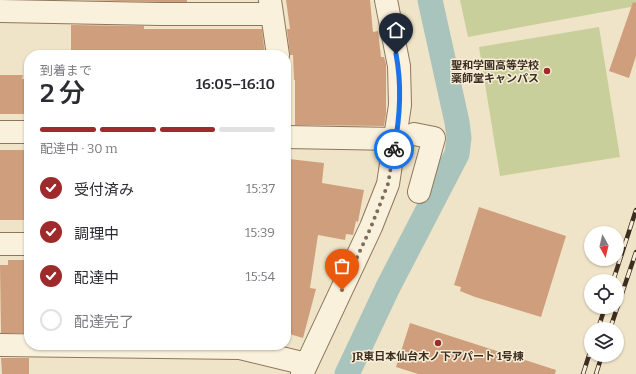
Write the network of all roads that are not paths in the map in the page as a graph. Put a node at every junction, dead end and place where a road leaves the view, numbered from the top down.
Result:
1 (386, 0) edge
2 (271, 7) edge
3 (0, 11) edge
4 (277, 50) edge
5 (0, 132) edge
6 (24, 132) edge
7 (291, 137) edge
8 (405, 137) junction
9 (419, 192) dead end
10 (0, 244) edge
11 (24, 244) edge
12 (0, 345) edge
13 (24, 345) edge
14 (249, 350) edge
15 (304, 369) edge

1 - 8 street
2 - 3 street
2 - 4 street
5 - 6 street
7 - 8 street
8 - 9 street
8 - 15 street
10 - 11 street
12 - 13 street
14 - 15 street

